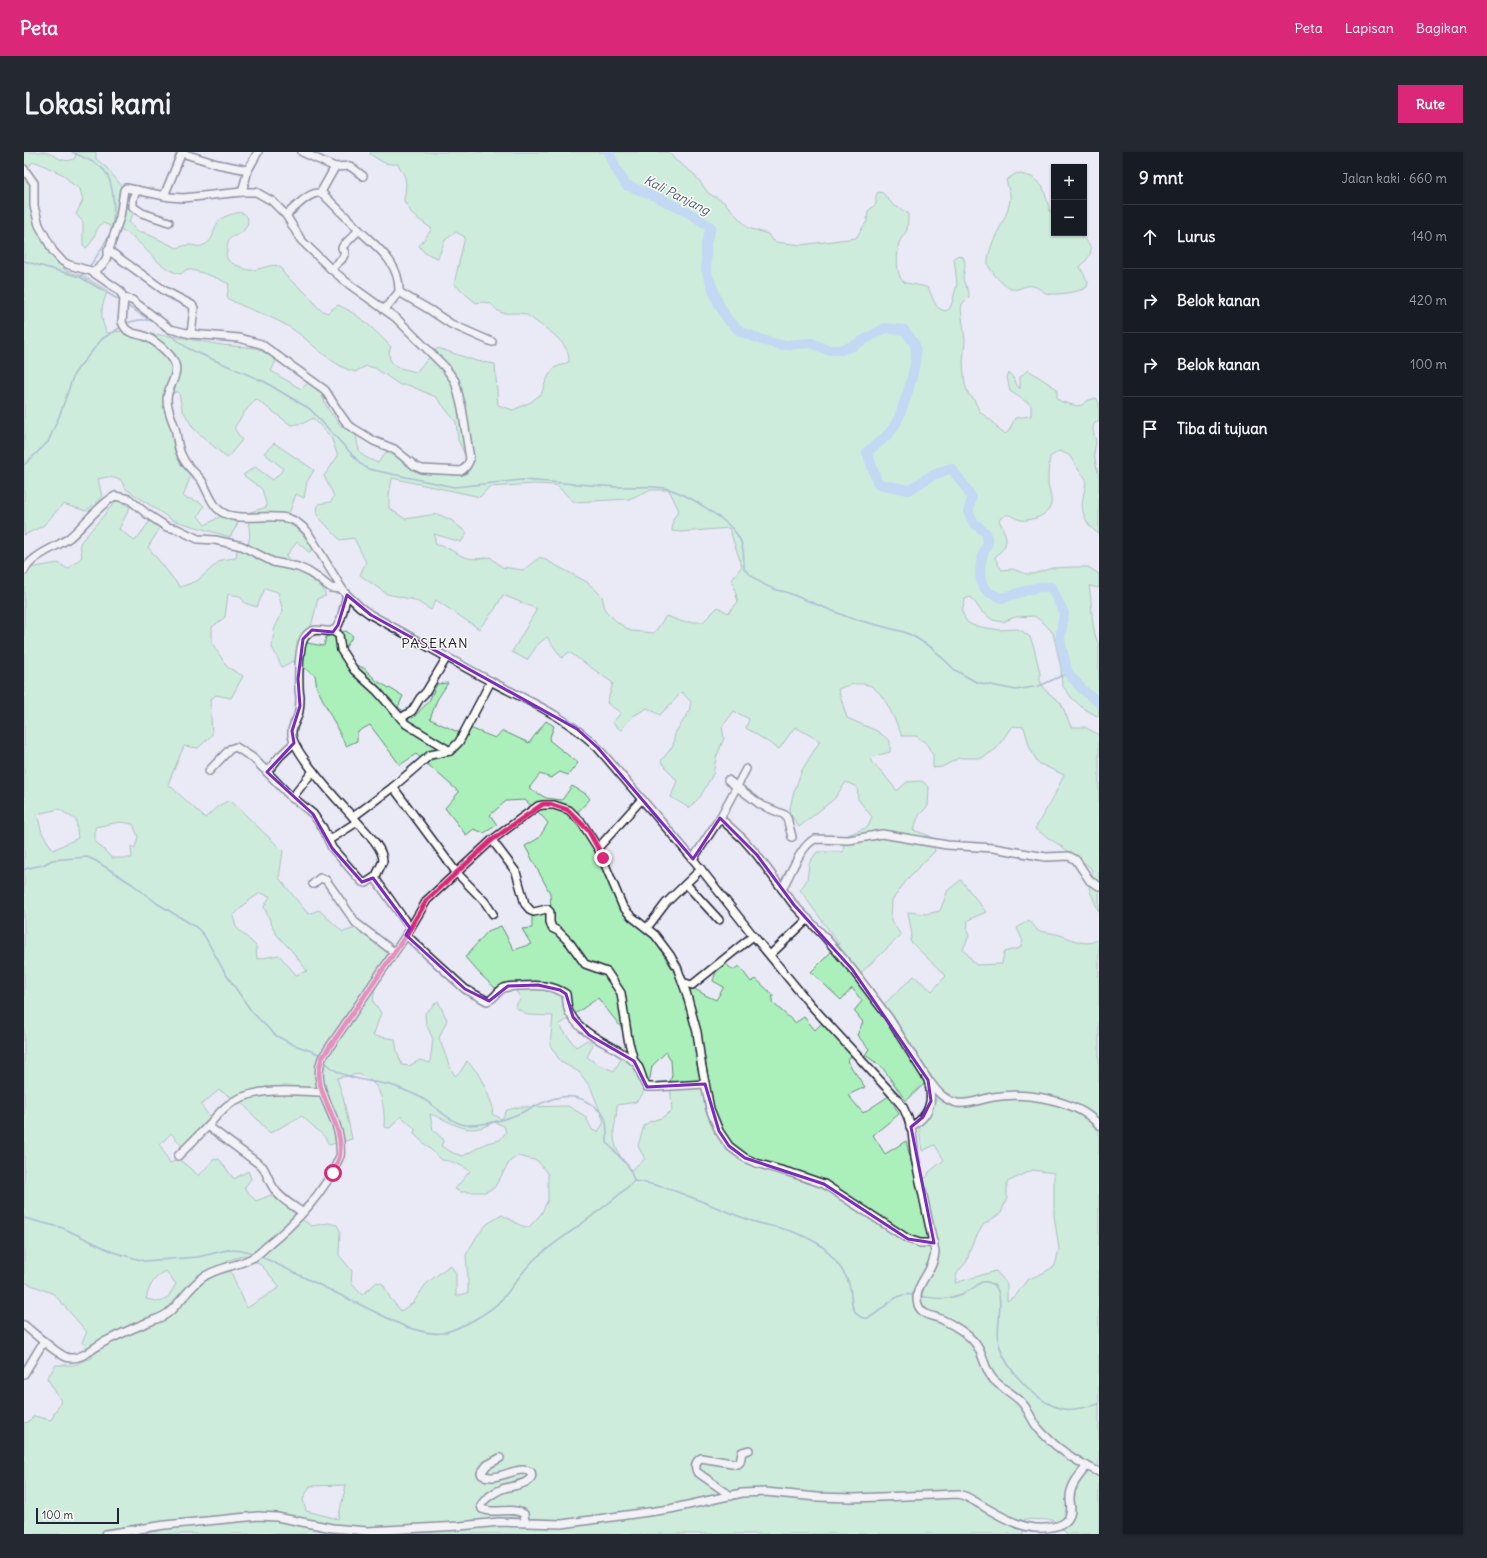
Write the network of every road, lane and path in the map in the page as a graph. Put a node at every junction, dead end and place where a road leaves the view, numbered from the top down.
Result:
1 (258, 152) edge
2 (302, 152) edge
3 (182, 153) edge
4 (335, 167) junction
5 (24, 169) edge
6 (248, 170) junction
7 (363, 176) dead end
8 (136, 190) junction
9 (242, 192) junction
10 (321, 192) junction
11 (164, 196) junction
12 (286, 215) junction
13 (169, 222) dead end
14 (359, 230) junction
15 (108, 250) junction
16 (331, 269) junction
17 (92, 272) junction
18 (399, 292) junction
19 (124, 298) junction
20 (385, 310) junction
21 (191, 334) junction
22 (492, 342) dead end
23 (24, 571) edge
24 (344, 592) junction
25 (333, 631) junction
26 (447, 657) junction
27 (491, 681) junction
28 (401, 718) junction
29 (294, 743) junction
30 (450, 751) junction
31 (746, 769) dead end
32 (209, 771) dead end
33 (313, 771) junction
34 (267, 772) junction
35 (728, 780) dead end
36 (393, 787) junction
37 (737, 788) junction
38 (292, 798) junction
39 (642, 799) junction
40 (720, 818) junction
41 (355, 820) junction
42 (792, 837) dead end
43 (329, 840) junction
44 (492, 840) junction
45 (598, 848) junction
46 (693, 859) junction
47 (701, 869) junction
48 (456, 872) junction
49 (375, 877) junction
50 (313, 884) dead end
51 (686, 884) junction
52 (1099, 886) edge
53 (782, 889) junction
54 (493, 914) dead end
55 (808, 919) junction
56 (719, 920) dead end
57 (647, 928) junction
58 (408, 931) junction
59 (753, 936) junction
60 (394, 952) junction
61 (770, 955) junction
62 (682, 982) junction
63 (634, 1061) junction
64 (928, 1080) junction
65 (705, 1084) junction
66 (322, 1092) junction
67 (1099, 1124) edge
68 (208, 1126) junction
69 (910, 1127) junction
70 (178, 1156) dead end
71 (302, 1212) junction
72 (934, 1243) junction
73 (24, 1325) edge
74 (44, 1341) junction
75 (24, 1374) edge
76 (749, 1450) dead end
77 (500, 1458) dead end
78 (1087, 1466) junction
79 (1099, 1472) edge
80 (731, 1496) junction
81 (526, 1522) junction
82 (1046, 1531) edge
83 (106, 1534) edge

1 - 6 street
2 - 4 street
3 - 6 street
3 - 11 street
4 - 7 street
4 - 10 street
5 - 17 street
6 - 9 street
8 - 11 street
8 - 13 street
8 - 15 street
9 - 11 street
9 - 12 street
10 - 12 street
10 - 14 street
12 - 16 street
14 - 16 street
14 - 18 street
15 - 17 street
15 - 21 street
16 - 20 street
17 - 19 street
18 - 20 street
18 - 22 street
19 - 21 street
19 - 24 street
20 - 21 street
23 - 24 street
24 - 25 street
24 - 26 street
25 - 28 street
25 - 29 street
26 - 27 street
26 - 28 street
27 - 30 street
27 - 39 street
28 - 30 street
29 - 33 street
29 - 34 street
30 - 36 street
31 - 37 street
32 - 34 street
33 - 38 street
33 - 41 street
34 - 38 street
35 - 37 street
36 - 41 street
36 - 48 street
37 - 40 street
37 - 42 street
38 - 43 street
39 - 45 street
39 - 46 street
40 - 46 street
40 - 53 street
41 - 43 street
41 - 49 street
43 - 49 street
44 - 45 street
44 - 48 street
44 - 63 street
45 - 57 street
46 - 47 street
47 - 51 street
47 - 59 street
48 - 54 street
48 - 58 street
49 - 58 street
50 - 60 street
51 - 56 street
51 - 57 street
52 - 53 street
53 - 55 street
55 - 61 street
55 - 64 street
57 - 62 street
58 - 60 street
58 - 63 street
59 - 61 street
59 - 62 street
60 - 66 street
61 - 69 street
62 - 65 street
63 - 65 street
64 - 67 street
64 - 69 street
65 - 72 street
66 - 68 street
66 - 71 street
68 - 70 street
68 - 71 street
69 - 72 street
71 - 74 street
72 - 78 street
73 - 74 street
74 - 75 street
76 - 80 street
77 - 81 street
78 - 79 street
78 - 82 street
80 - 81 street
80 - 82 street
81 - 83 street

